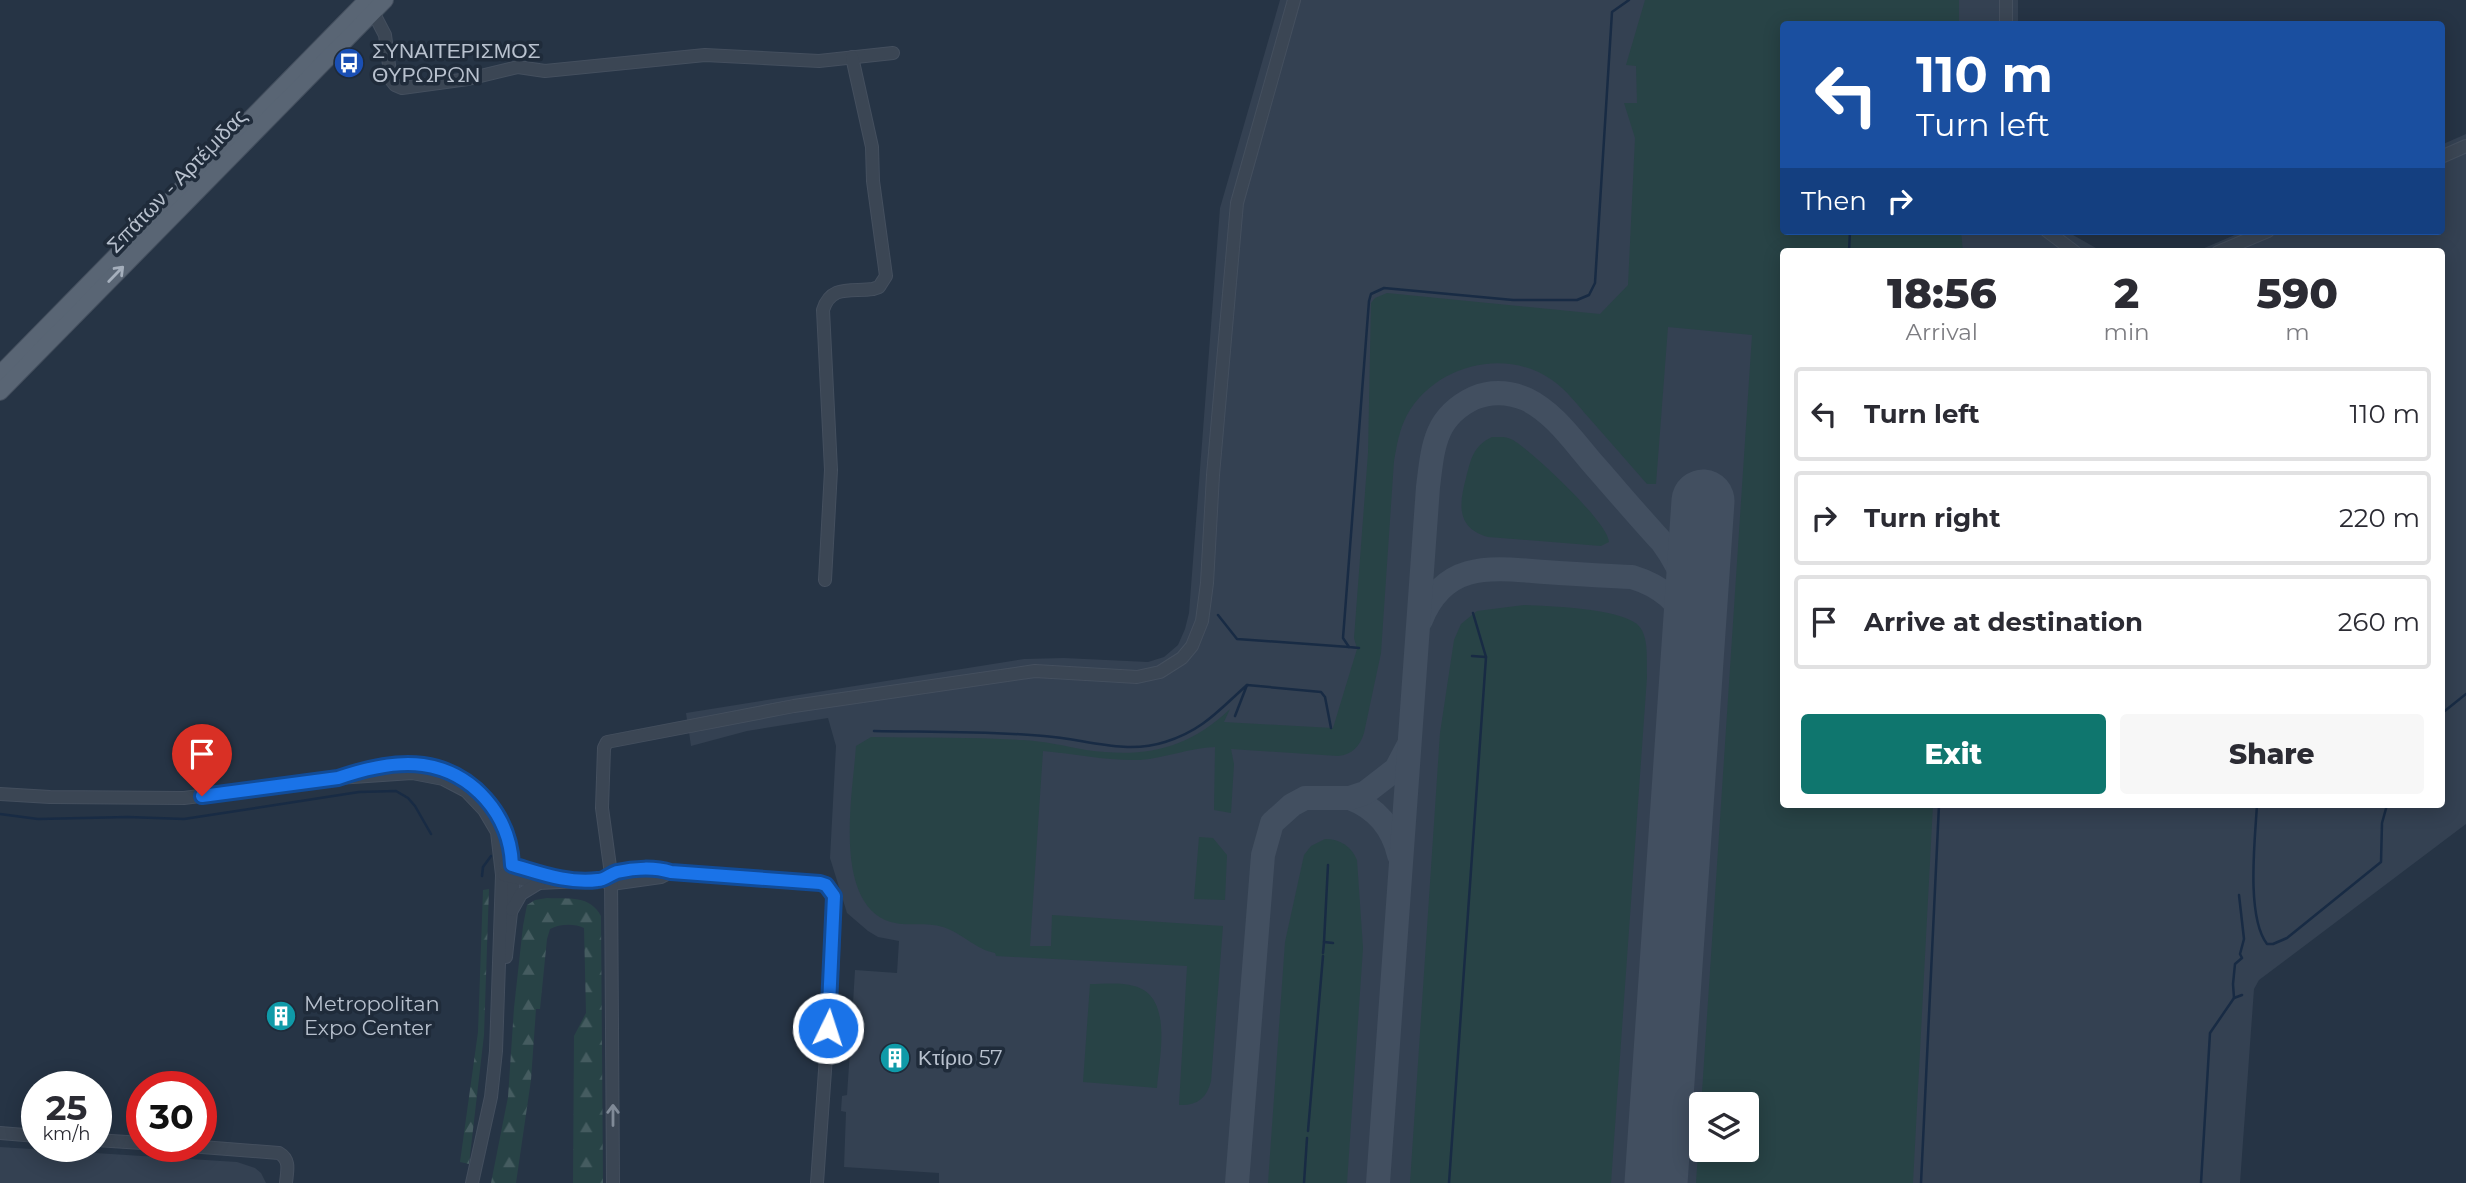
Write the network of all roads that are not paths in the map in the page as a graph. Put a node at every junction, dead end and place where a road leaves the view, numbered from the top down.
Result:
1 (1294, 0) edge
2 (2006, 0) edge
3 (375, 4) edge
4 (2006, 21) edge
5 (893, 53) dead end
6 (852, 57) junction
7 (2466, 146) edge
8 (2445, 155) edge
9 (2052, 235) edge
10 (2258, 235) edge
11 (2069, 248) edge
12 (2228, 248) edge
13 (0, 374) edge
14 (0, 392) edge
15 (825, 580) dead end
16 (0, 794) edge
17 (507, 870) junction
18 (607, 880) junction
19 (573, 881) junction
20 (539, 883) junction
21 (509, 916) junction
22 (497, 1029) junction
23 (0, 1133) edge
24 (21, 1135) edge
25 (217, 1148) edge
26 (286, 1183) edge
27 (474, 1183) edge
28 (613, 1183) edge
29 (817, 1183) edge

1 - 18 street
2 - 4 street
3 - 6 street
3 - 13 main road, Σπάτων - Αρτέμιδας
14 -> 3 main road, Σπάτων - Αρτέμιδας
5 - 6 street
6 - 15 street
7 - 8 street
9 - 11 street
10 - 12 street
16 - 17 street
17 - 19 street
17 - 20 street
17 - 21 street
17 - 22 street
18 - 19 street
28 -> 18 street
18 - 29 street
19 - 20 street
20 - 21 street
21 - 22 street
22 - 27 street
23 - 24 street
25 - 26 street

